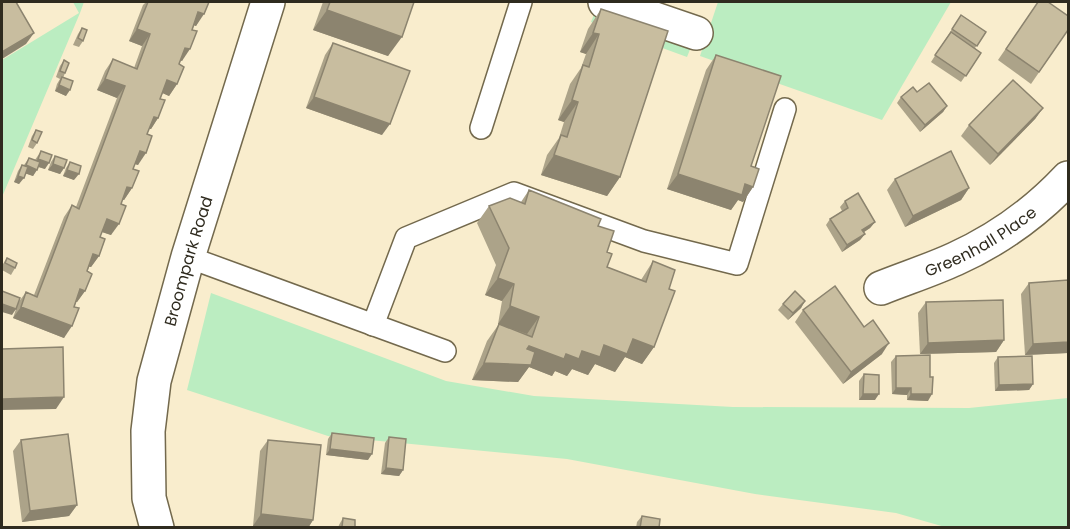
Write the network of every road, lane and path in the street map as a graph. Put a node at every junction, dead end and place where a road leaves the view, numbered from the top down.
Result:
1 (268, 2) edge
2 (521, 2) edge
3 (604, 2) edge
4 (696, 33) dead end
5 (785, 109) dead end
6 (481, 128) dead end
7 (1068, 178) edge
8 (188, 257) junction
9 (881, 288) dead end
10 (373, 325) junction
11 (445, 351) dead end
12 (157, 528) edge

1 - 8 street, Broompark Road
2 - 6 lane
3 - 4 street
5 - 10 lane
7 - 9 street, Greenhall Place
8 - 10 lane
8 - 12 street, Broompark Road
10 - 11 lane

